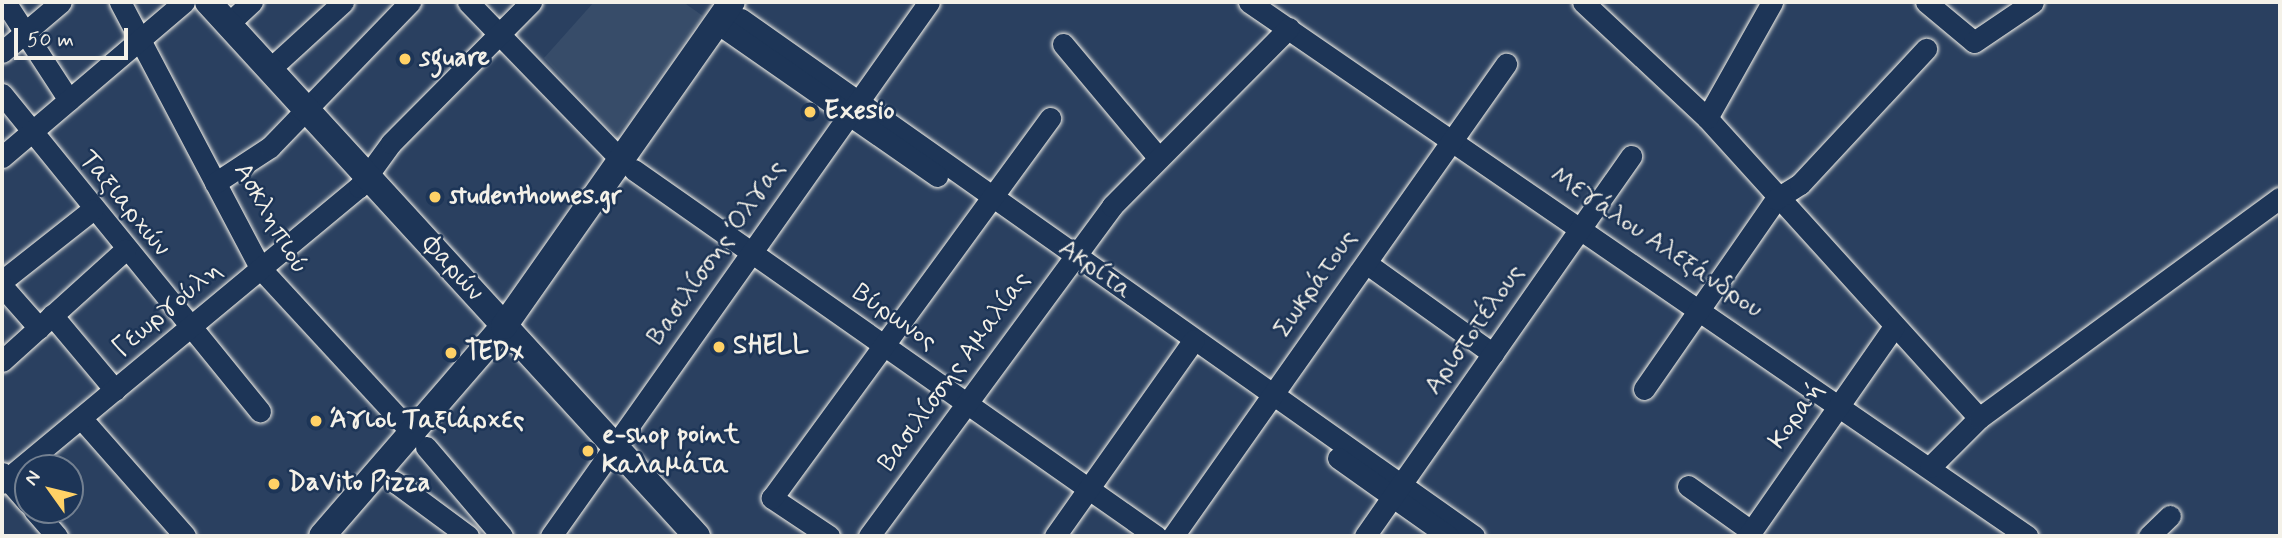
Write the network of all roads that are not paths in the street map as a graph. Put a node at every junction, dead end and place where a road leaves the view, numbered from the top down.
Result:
1 (5, 2) edge
2 (61, 2) edge
3 (120, 2) edge
4 (184, 2) edge
5 (208, 2) edge
6 (252, 2) edge
7 (343, 2) edge
8 (410, 2) edge
9 (468, 2) edge
10 (531, 2) edge
11 (929, 2) edge
12 (1249, 2) edge
13 (1583, 2) edge
14 (1772, 2) edge
15 (1926, 2) edge
16 (2033, 2) edge
17 (731, 13) edge
18 (228, 24) junction
19 (1289, 28) junction
20 (25, 33) junction
21 (498, 34) junction
22 (140, 39) junction
23 (1063, 44) dead end
24 (1926, 49) dead end
25 (2, 52) edge
26 (1506, 64) dead end
27 (270, 69) junction
28 (2, 94) edge
29 (69, 100) junction
30 (307, 110) junction
31 (853, 110) junction
32 (1051, 118) dead end
33 (1707, 118) junction
34 (30, 133) junction
35 (1453, 139) junction
36 (1157, 156) junction
37 (1631, 156) dead end
38 (2, 157) edge
39 (627, 165) junction
40 (368, 177) junction
41 (215, 183) junction
42 (2280, 198) edge
43 (1776, 200) junction
44 (988, 203) junction
45 (92, 210) junction
46 (1581, 226) junction
47 (125, 250) junction
48 (752, 253) junction
49 (1071, 261) junction
50 (1366, 263) junction
51 (261, 269) junction
52 (2, 284) edge
53 (1700, 307) junction
54 (45, 322) junction
55 (1894, 327) junction
56 (188, 328) junction
57 (510, 332) junction
58 (1190, 345) junction
59 (886, 347) junction
60 (1493, 354) junction
61 (2, 361) edge
62 (1644, 389) dead end
63 (115, 390) junction
64 (1268, 400) junction
65 (1840, 404) junction
66 (969, 405) junction
67 (260, 411) dead end
68 (81, 418) junction
69 (1979, 418) junction
70 (420, 441) junction
71 (615, 446) junction
72 (1930, 467) junction
73 (3, 479) edge
74 (395, 482) junction
75 (1688, 486) dead end
76 (1089, 489) junction
77 (1397, 491) junction
78 (2170, 516) dead end
79 (1749, 534) edge
80 (185, 536) edge
81 (322, 536) edge
82 (344, 536) edge
83 (468, 536) edge
84 (502, 536) edge
85 (551, 536) edge
86 (696, 536) edge
87 (829, 536) edge
88 (869, 536) edge
89 (1055, 536) edge
90 (1156, 536) edge
91 (1173, 536) edge
92 (1365, 536) edge
93 (1448, 536) edge
94 (1474, 536) edge
95 (2027, 536) edge
96 (2150, 536) edge

1 - 20 street
2 - 20 street
3 - 22 street, Ασκληπιού
4 - 22 street
5 - 18 main road, Φαρών
6 - 18 street
7 - 27 street
8 - 30 street
9 - 21 street, Βύρωνος
10 - 21 street, Γεωργούλη
11 - 31 street, Βασιλίσσης Όλγας
12 - 19 street, Μεγάλου Αλεξάνδρου
13 - 33 street
14 - 33 street
15 - 16 street
17 - 31 street, Ακρίτα
17 - 39 main road
18 - 27 main road, Φαρών
19 - 35 street, Μεγάλου Αλεξάνδρου
19 - 36 street, Βασιλίσσης Αμαλίας
20 - 25 street
20 - 29 street
21 - 39 street, Βύρωνος
21 - 40 street, Γεωργούλη
22 - 29 street
22 - 41 street, Ασκληπιού
23 - 36 street
24 - 43 street
26 - 35 street, Σωκράτους
27 - 30 main road, Φαρών
28 - 34 street, Ταξιαρχών
29 - 34 street
30 - 40 main road, Φαρών
30 - 41 street
31 - 44 street, Ακρίτα
31 - 48 street, Βασιλίσσης Όλγας
32 - 44 street
33 - 43 street
34 - 38 street
34 - 45 street, Ταξιαρχών
35 - 46 street, Μεγάλου Αλεξάνδρου
35 - 50 street, Σωκράτους
36 - 49 street, Βασιλίσσης Αμαλίας
37 - 46 street, Αριστοτέλους
39 - 48 street, Βύρωνος
39 - 57 main road
40 - 51 street, Γεωργούλη
40 - 57 main road, Φαρών
41 - 51 street, Ασκληπιού
42 - 69 street
43 - 53 street
43 - 55 street
44 - 49 street, Ακρίτα
44 - 59 street
45 - 47 street, Ταξιαρχών
45 - 52 street
46 - 53 street, Μεγάλου Αλεξάνδρου
46 - 60 street, Αριστοτέλους
47 - 54 street
47 - 56 street, Ταξιαρχών
48 - 59 street, Βύρωνος
48 - 71 street, Βασιλίσσης Όλγας
49 - 58 street, Ακρίτα
49 - 66 street, Βασιλίσσης Αμαλίας
50 - 60 street
50 - 64 street, Σωκράτους
51 - 56 street, Γεωργούλη
51 - 70 street, Ασκληπιού
52 - 54 street
53 - 62 street
53 - 65 street, Μεγάλου Αλεξάνδρου
54 - 61 street
54 - 63 street
55 - 65 street, Κοραή
55 - 69 street
56 - 63 street, Γεωργούλη
56 - 67 street, Ταξιαρχών
57 - 70 main road
57 - 71 main road, Φαρών
58 - 64 street, Ακρίτα
58 - 76 street
59 - 66 street, Βύρωνος
59 - 87 street
60 - 77 street, Αριστοτέλους
63 - 68 street, Γεωργούλη
64 - 77 street, Ακρίτα
64 - 91 street, Σωκράτους
65 - 72 street, Μεγάλου Αλεξάνδρου
65 - 79 street, Κοραή
66 - 76 street, Βύρωνος
66 - 88 street, Βασιλίσσης Αμαλίας
68 - 73 street, Γεωργούλη
68 - 80 street
69 - 72 street
70 - 74 main road
70 - 81 main road
70 - 84 street, Ασκληπιού
71 - 85 street, Βασιλίσσης Όλγας
71 - 86 main road, Φαρών
72 - 95 street, Μεγάλου Αλεξάνδρου
74 - 82 main road
74 - 83 street
75 - 79 street
76 - 89 street
76 - 90 street, Βύρωνος
77 - 92 street, Αριστοτέλους
77 - 93 street, Ακρίτα
77 - 94 street, Ακρίτα
78 - 96 street

